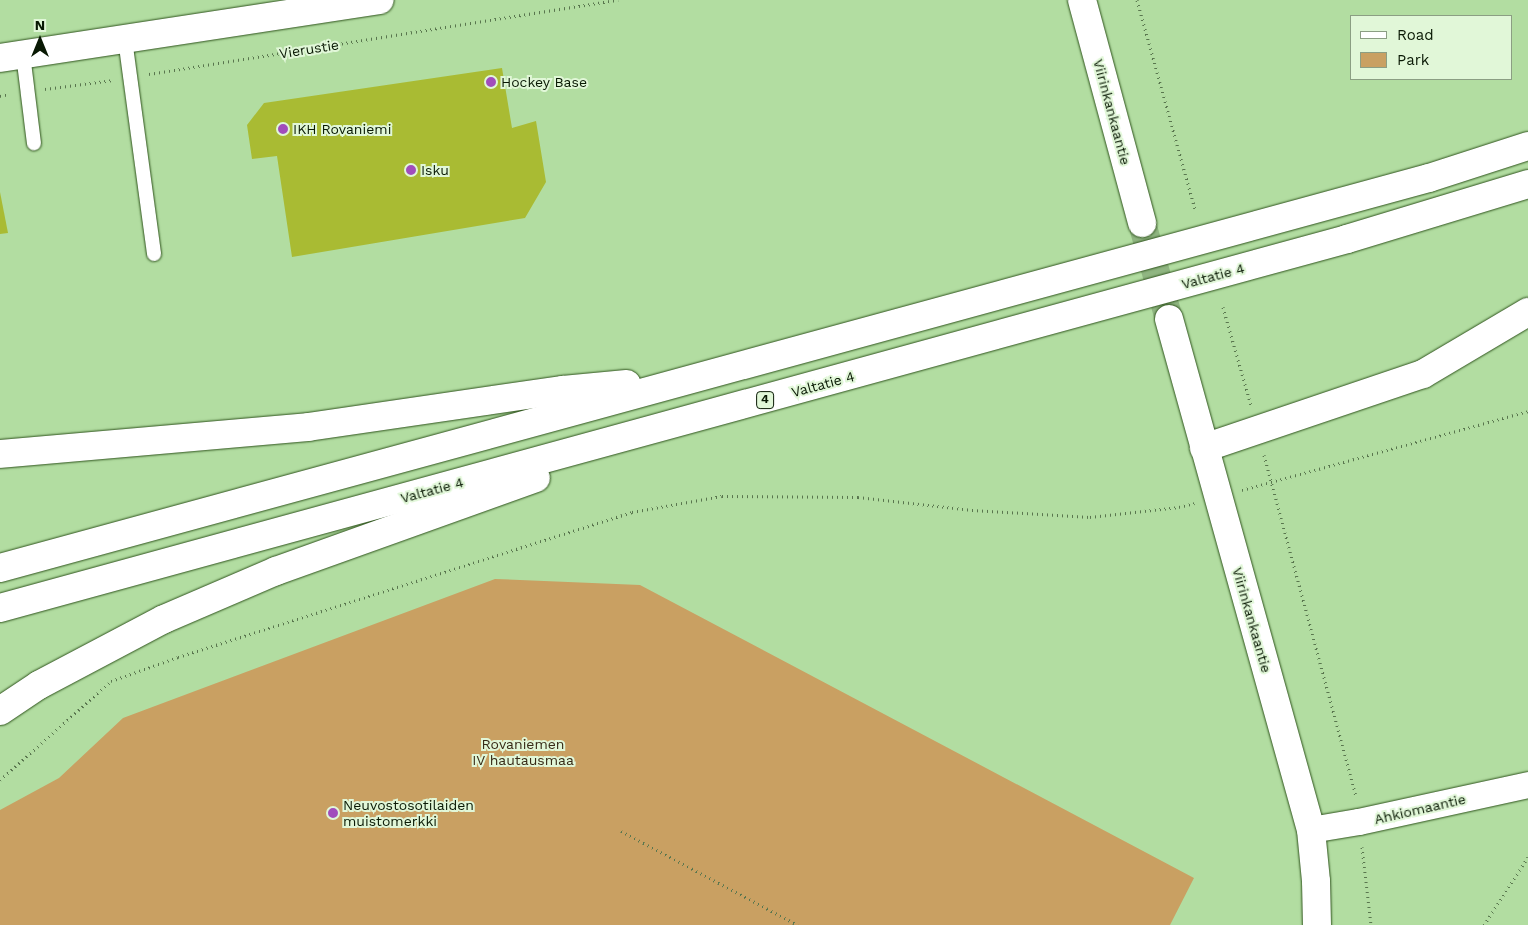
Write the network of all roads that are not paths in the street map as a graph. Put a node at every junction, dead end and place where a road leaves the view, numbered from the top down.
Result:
1 (380, 0) edge
2 (1082, 0) edge
3 (125, 39) junction
4 (11, 56) edge
5 (34, 143) dead end
6 (1528, 146) edge
7 (1528, 184) edge
8 (1142, 223) tunnel mouth
9 (154, 254) dead end
10 (1528, 312) edge
11 (1169, 319) tunnel mouth
12 (711, 375) junction
13 (720, 413) junction
14 (1204, 448) junction
15 (0, 454) edge
16 (0, 568) edge
17 (0, 608) edge
18 (0, 710) edge
19 (1528, 785) edge
20 (1311, 830) junction
21 (1317, 925) edge

1 - 3 main road
2 - 8 main road, Viirinkankaantie
3 - 4 main road
3 - 9 lane
4 - 5 lane
6 - 12 main road
7 - 13 main road, Valtatie 4 / 4
10 - 14 main road
11 - 14 main road, Viirinkankaantie
12 - 15 main road
12 - 16 main road
13 - 17 main road, Valtatie 4 / 4
13 - 18 main road
14 - 20 main road, Viirinkankaantie
19 - 20 street, Ahkiomaantie
20 - 21 main road, Viirinkankaantie

